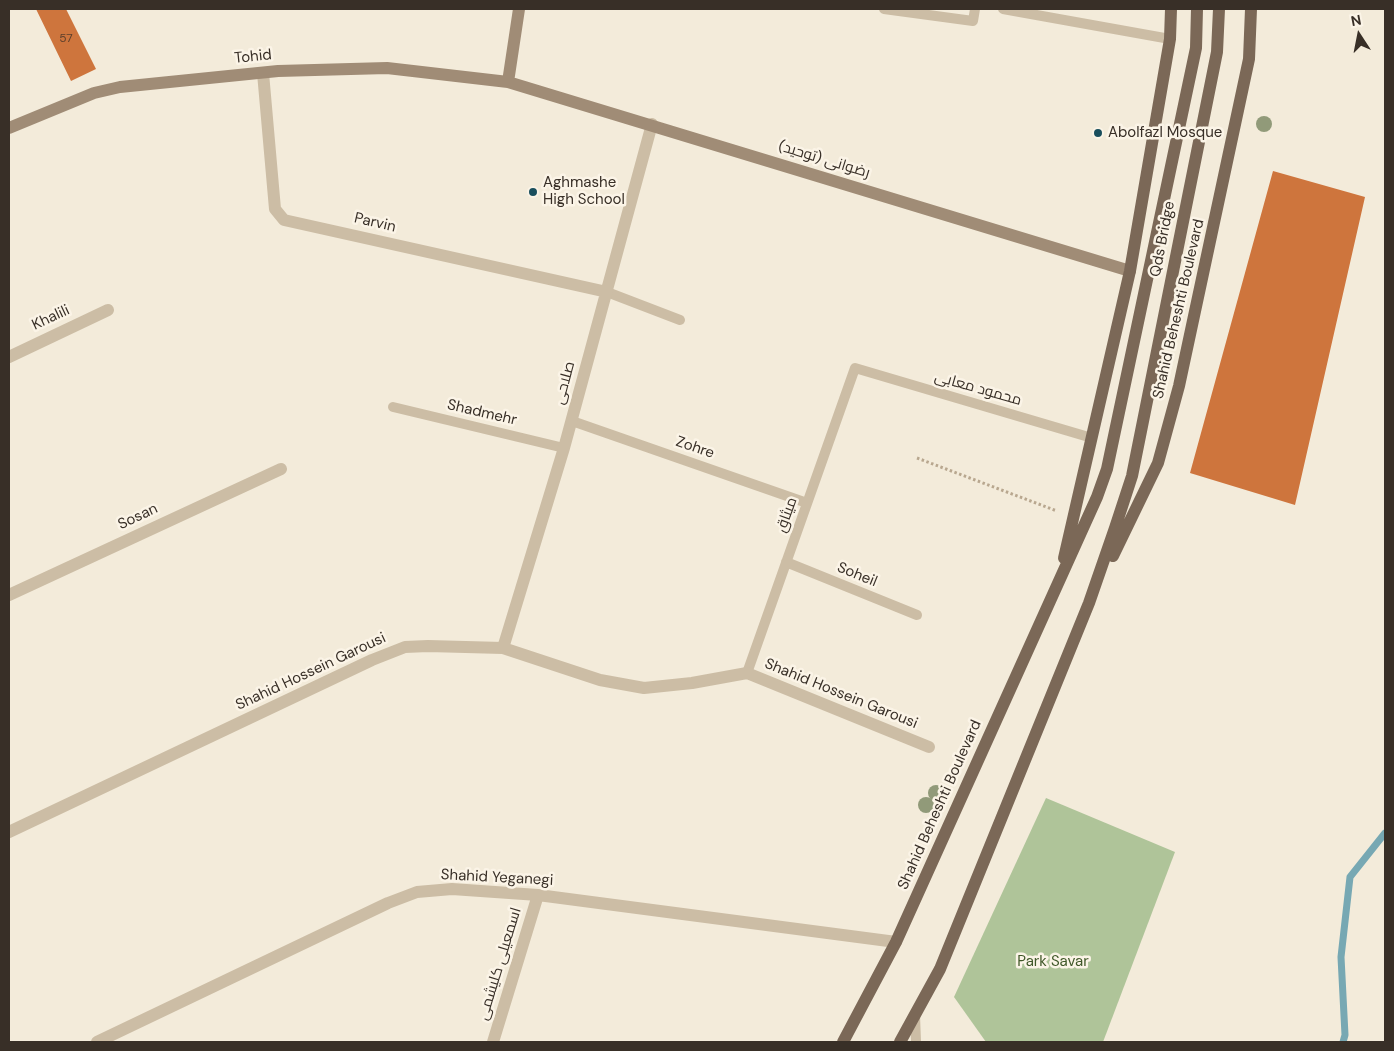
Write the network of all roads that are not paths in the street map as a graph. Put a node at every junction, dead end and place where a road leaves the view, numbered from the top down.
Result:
1 (519, 9) edge
2 (884, 9) edge
3 (975, 9) edge
4 (1003, 9) edge
5 (1171, 9) edge
6 (1197, 9) edge
7 (1219, 9) edge
8 (1252, 9) edge
9 (1170, 39) junction
10 (264, 73) junction
11 (508, 82) junction
12 (652, 124) junction
13 (9, 128) edge
14 (1130, 271) junction
15 (606, 292) junction
16 (108, 310) dead end
17 (680, 320) dead end
18 (9, 357) edge
19 (855, 368) joint
20 (393, 407) dead end
21 (572, 421) junction
22 (1092, 438) junction
23 (564, 448) junction
24 (280, 469) dead end
25 (1106, 469) joint
26 (1132, 476) joint
27 (807, 503) junction
28 (786, 562) junction
29 (1060, 577) junction
30 (9, 595) edge
31 (1089, 603) junction
32 (918, 615) dead end
33 (503, 648) junction
34 (747, 673) junction
35 (929, 747) dead end
36 (9, 832) edge
37 (538, 895) junction
38 (896, 942) junction
39 (915, 1015) junction
40 (97, 1042) edge
41 (493, 1042) edge
42 (843, 1042) edge
43 (900, 1042) edge
44 (916, 1042) edge

1 - 11 street
2 - 3 lane
4 - 9 lane
5 - 9 main road, Shahid Beheshti Boulevard
6 - 25 main road, Qds Bridge
7 - 26 main road, Qds Bridge
8 - 31 main road, Shahid Beheshti Boulevard
9 - 14 main road, Shahid Beheshti Boulevard
10 - 11 street, Tohid
10 - 13 street, Tohid
10 - 15 street, Parvin
11 - 12 street, رضوانی (توحید)
12 - 14 street, رضوانی (توحید)
12 - 15 street, صلاحی
14 - 22 main road, Shahid Beheshti Boulevard
15 - 17 lane
15 - 21 street, صلاحی
16 - 18 street, Khalili
19 - 22 lane, محمود معابی
19 - 27 lane, میثاق
20 - 23 lane, Shadmehr
21 - 23 street, صلاحی
21 - 27 lane, Zohre
22 - 29 main road, Shahid Beheshti Boulevard
23 - 33 street, صلاحی
24 - 30 street, Sosan
25 - 29 main road, Shahid Beheshti Boulevard
26 - 31 main road, Shahid Beheshti Boulevard
27 - 28 lane, میثاق
28 - 32 lane, Soheil
28 - 34 lane, میثاق
29 - 38 main road, Shahid Beheshti Boulevard
31 - 39 main road, Shahid Beheshti Boulevard
33 - 34 street, Shahid Hossein Garousi
33 - 36 street, Shahid Hossein Garousi
34 - 35 street, Shahid Hossein Garousi
37 - 38 street, Shahid Yeganegi
37 - 40 street, Shahid Yeganegi
37 - 41 street, اسمعیلی کلیشمی
38 - 42 main road, Shahid Beheshti Boulevard
39 - 43 main road, Shahid Beheshti Boulevard
39 - 44 lane

